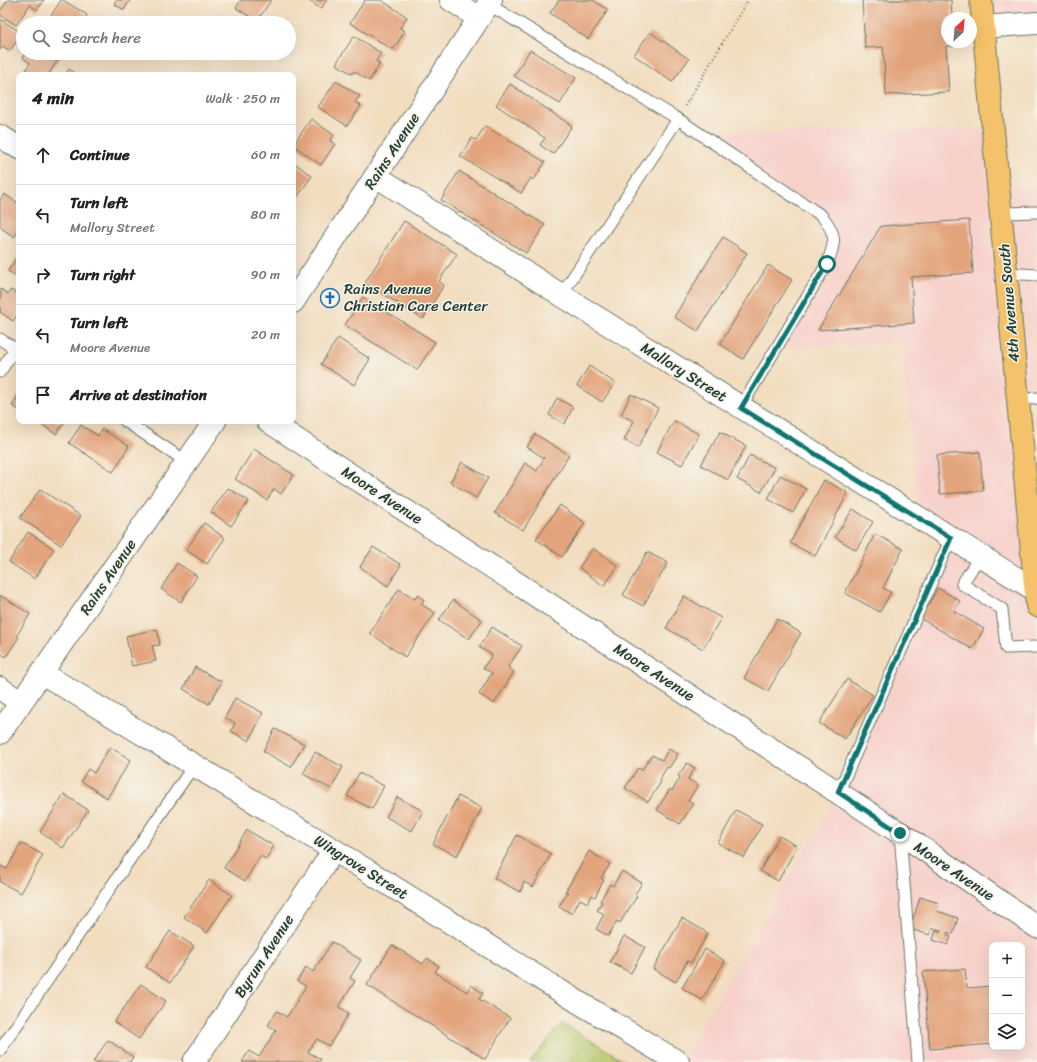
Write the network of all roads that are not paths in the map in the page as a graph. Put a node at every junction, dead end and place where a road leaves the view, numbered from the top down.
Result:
1 (451, 0) edge
2 (981, 0) edge
3 (486, 7) edge
4 (1037, 23) edge
5 (984, 27) junction
6 (678, 119) junction
7 (0, 136) edge
8 (16, 146) edge
9 (376, 176) junction
10 (1037, 212) edge
11 (1001, 213) junction
12 (1006, 273) junction
13 (1037, 275) edge
14 (561, 295) junction
15 (296, 297) edge
16 (0, 339) edge
17 (16, 349) edge
18 (16, 351) edge
19 (0, 372) edge
20 (1027, 399) edge
21 (741, 408) junction
22 (130, 424) edge
23 (213, 424) edge
24 (273, 424) edge
25 (187, 462) junction
26 (951, 538) junction
27 (980, 556) junction
28 (1036, 598) edge
29 (1037, 647) edge
30 (42, 673) junction
31 (0, 688) edge
32 (20, 702) junction
33 (0, 732) edge
34 (194, 765) junction
35 (838, 792) junction
36 (900, 833) junction
37 (334, 850) junction
38 (1037, 927) edge
39 (0, 1050) edge
40 (200, 1060) edge
41 (678, 1062) edge
42 (918, 1062) edge

1 - 3 street
2 - 5 main road, 4th Avenue South
3 - 6 lane
3 - 9 street, Rains Avenue
4 - 5 street
5 - 11 main road, 4th Avenue South
6 - 14 lane
6 - 21 lane
7 - 8 street
9 - 14 street, Mallory Street
9 - 15 street, Rains Avenue
10 - 11 lane
11 - 12 main road, 4th Avenue South
12 - 13 lane
12 - 20 main road, 4th Avenue South
14 - 21 street, Mallory Street
16 - 17 lane
18 - 19 lane
20 - 28 main road, 4th Avenue South
21 - 26 street, Mallory Street
22 - 25 lane
23 - 25 street, Rains Avenue
24 - 35 street, Moore Avenue
25 - 30 street, Rains Avenue
26 - 27 street, Mallory Street
26 - 35 lane
27 - 28 street, Mallory Street
27 - 29 lane
30 - 32 street, Rains Avenue
30 - 34 street, Wingrove Street
31 - 32 street
32 - 33 street, Rains Avenue
34 - 37 street, Wingrove Street
34 - 39 lane
35 - 36 street, Moore Avenue
36 - 38 street, Moore Avenue
36 - 42 lane
37 - 40 street, Byrum Avenue
37 - 41 street, Wingrove Street

